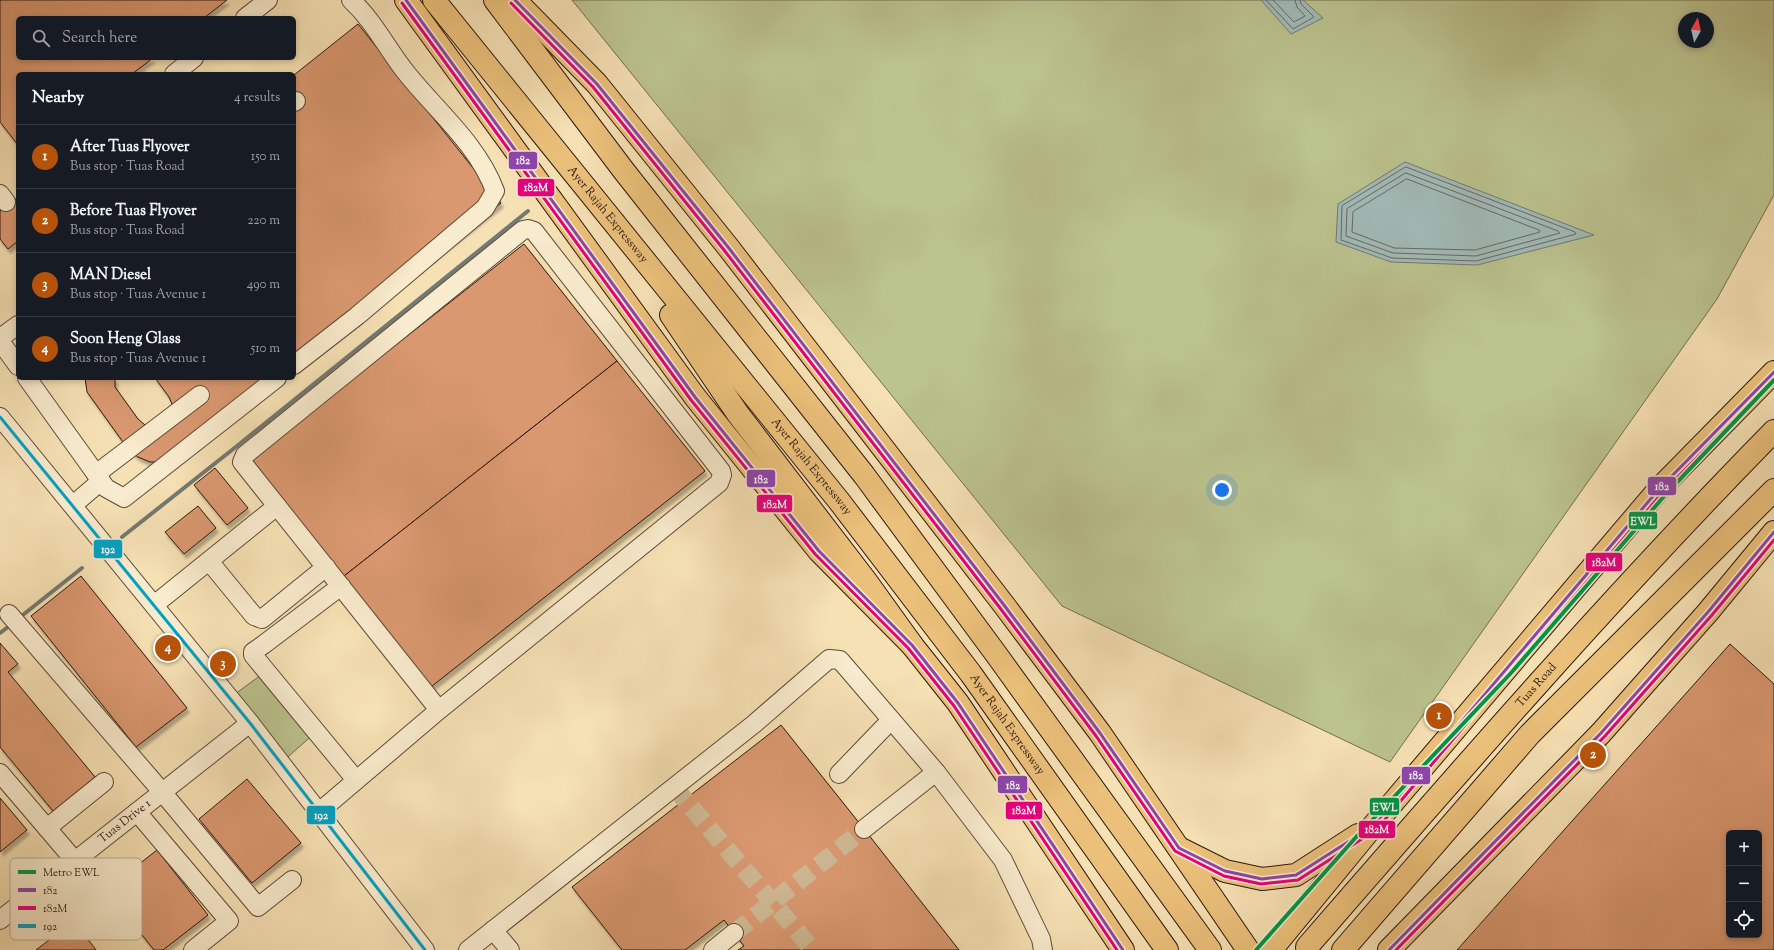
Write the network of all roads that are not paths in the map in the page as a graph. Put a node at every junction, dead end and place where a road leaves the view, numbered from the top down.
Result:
1 (268, 0) edge
2 (351, 0) edge
3 (406, 0) edge
4 (434, 0) edge
5 (495, 0) edge
6 (515, 0) edge
7 (248, 16) edge
8 (192, 60) edge
9 (176, 72) edge
10 (591, 196) junction
11 (16, 327) edge
12 (0, 340) edge
13 (16, 363) edge
14 (296, 363) edge
15 (1774, 372) edge
16 (28, 380) edge
17 (274, 380) edge
18 (200, 395) dead end
19 (0, 416) edge
20 (1774, 431) edge
21 (99, 478) junction
22 (1774, 490) edge
23 (73, 505) junction
24 (277, 506) junction
25 (1774, 532) edge
26 (209, 561) junction
27 (326, 567) junction
28 (341, 586) junction
29 (154, 604) junction
30 (9, 614) dead end
31 (912, 645) junction
32 (439, 710) junction
33 (891, 720) junction
34 (250, 723) junction
35 (936, 772) junction
36 (0, 773) edge
37 (839, 774) dead end
38 (356, 780) junction
39 (104, 782) dead end
40 (163, 793) junction
41 (137, 812) junction
42 (319, 812) junction
43 (1373, 826) junction
44 (46, 828) junction
45 (864, 829) tunnel mouth
46 (1179, 848) junction
47 (72, 858) edge
48 (79, 858) edge
49 (292, 880) dead end
50 (10, 912) edge
51 (0, 920) edge
52 (493, 930) junction
53 (734, 933) tunnel mouth
54 (1403, 941) edge
55 (1307, 947) dead end
56 (1121, 949) edge
57 (193, 950) edge
58 (425, 950) edge
59 (468, 950) edge
60 (510, 950) edge
61 (713, 950) edge
62 (1043, 950) edge
63 (1167, 950) edge
64 (1210, 950) edge
65 (1248, 950) edge
66 (1271, 950) edge
67 (1343, 950) edge
68 (1389, 950) edge

1 - 7 street
2 - 14 street
3 - 31 main road
4 - 10 main road, Ayer Rajah Expressway
5 - 64 main road
6 - 46 main road
8 - 9 street
10 - 31 main road
10 - 63 main road, Ayer Rajah Expressway
11 - 12 street
12 - 13 street
15 - 43 main road
16 - 21 street
17 - 21 street
18 - 21 street
19 - 23 street
20 - 55 main road, Tuas Road
21 - 23 street
22 - 67 main road
23 - 29 street
24 - 26 street
24 - 27 street
24 - 32 street
25 - 54 main road
26 - 27 street
26 - 29 street
27 - 28 street
28 - 32 street
28 - 38 street
29 - 34 street
30 - 40 street
31 - 56 main road
32 - 38 street
33 - 35 street
33 - 37 street
33 - 52 street
34 - 40 street, Tuas Drive 1
34 - 42 street
35 - 45 street
35 - 62 street
36 - 44 street
38 - 42 street
39 - 44 street
40 - 41 street, Tuas Drive 1
40 - 49 street
41 - 48 street, Tuas Drive 1
41 - 57 street
42 - 58 street
43 - 46 main road
43 - 66 main road
44 - 47 street
46 - 65 main road
50 - 51 street, Tuas Drive 1
52 - 59 street
52 - 60 street
53 - 61 street
54 - 68 main road

